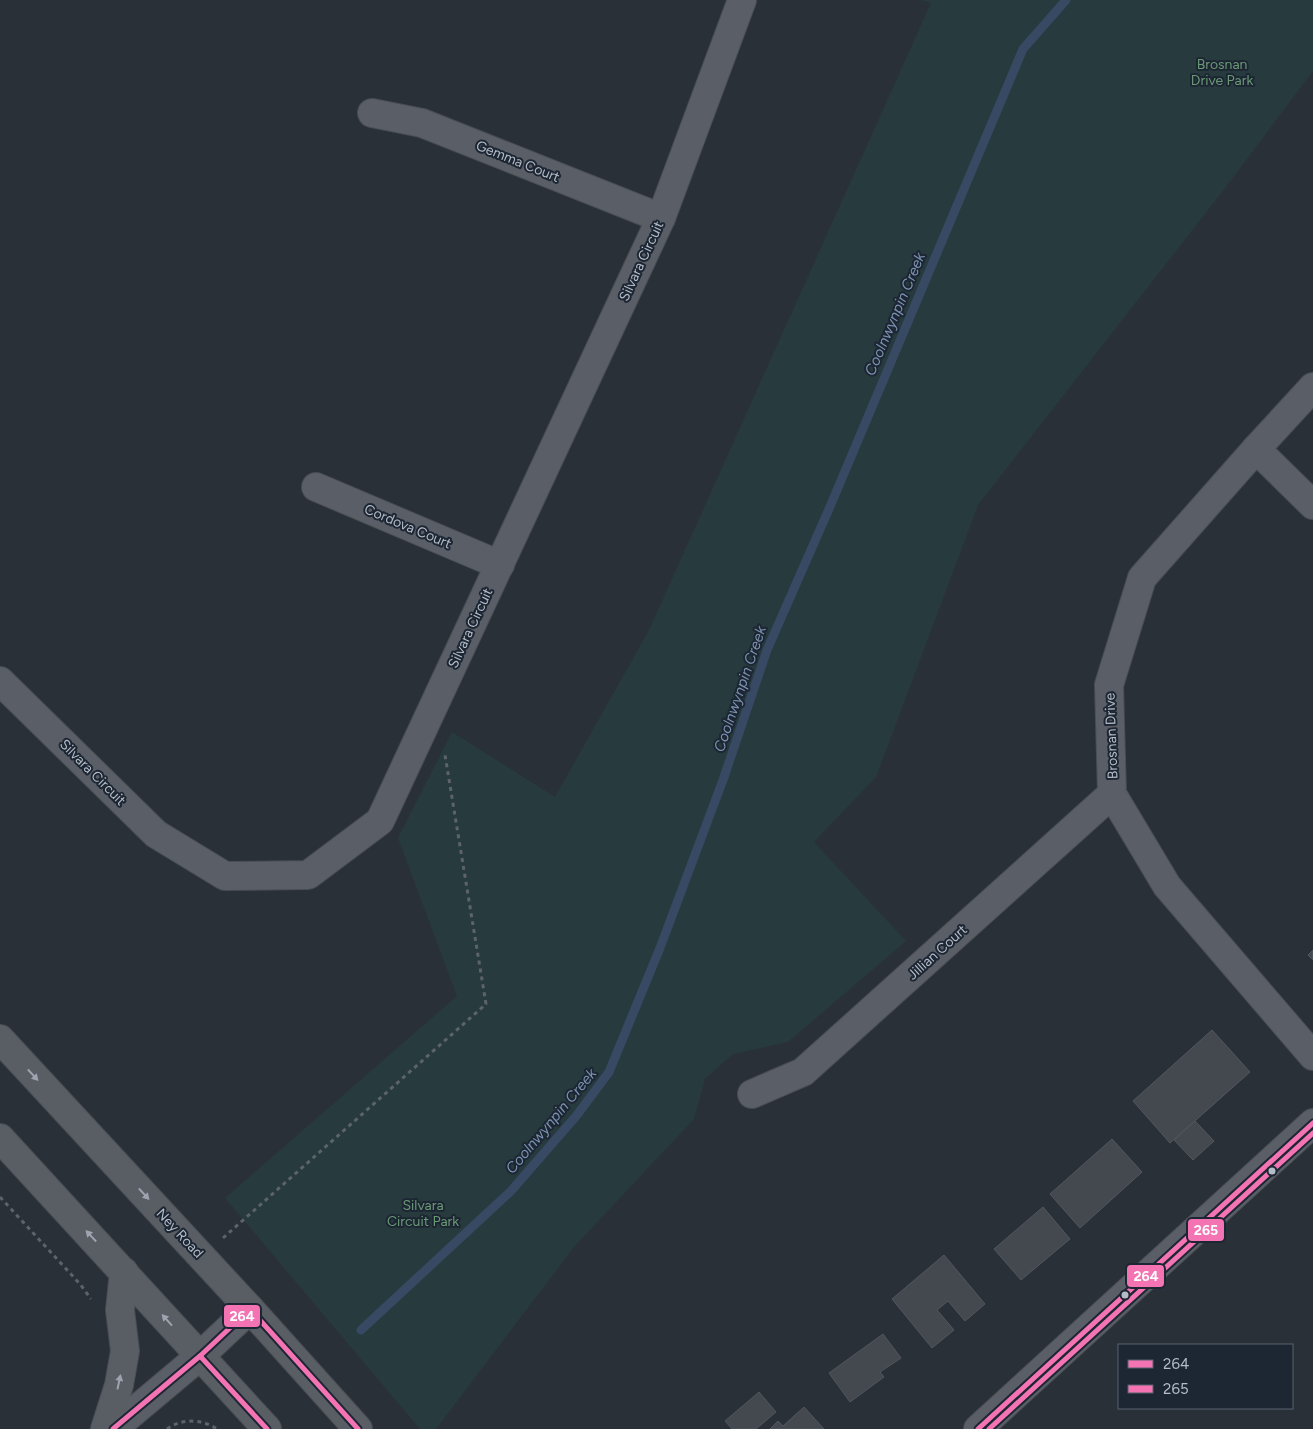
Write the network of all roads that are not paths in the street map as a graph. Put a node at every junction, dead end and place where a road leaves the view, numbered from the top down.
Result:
1 (742, 0) edge
2 (372, 113) dead end
3 (661, 218) junction
4 (1313, 387) edge
5 (1256, 449) junction
6 (316, 486) dead end
7 (1313, 504) edge
8 (500, 564) junction
9 (0, 680) edge
10 (1112, 794) junction
11 (0, 1039) edge
12 (1313, 1056) edge
13 (752, 1094) dead end
14 (1313, 1123) edge
15 (0, 1138) edge
16 (124, 1272) junction
17 (250, 1309) junction
18 (200, 1356) junction
19 (105, 1429) edge
20 (113, 1429) edge
21 (266, 1429) edge
22 (358, 1429) edge
23 (978, 1429) edge

1 - 3 street, Silvara Circuit
2 - 3 street, Gemma Court
3 - 8 street, Silvara Circuit
4 - 5 street, Brosnan Drive
5 - 7 street
5 - 10 street, Brosnan Drive
6 - 8 street, Cordova Court
8 - 9 street, Silvara Circuit
10 - 12 street, Brosnan Drive
10 - 13 street, Jillian Court
11 -> 17 main road, Ney Road
14 - 23 street
16 -> 15 main road
18 -> 16 main road
19 -> 16 main road
17 - 18 street
17 - 22 main road, Ney Road
18 - 20 street
18 - 21 main road

